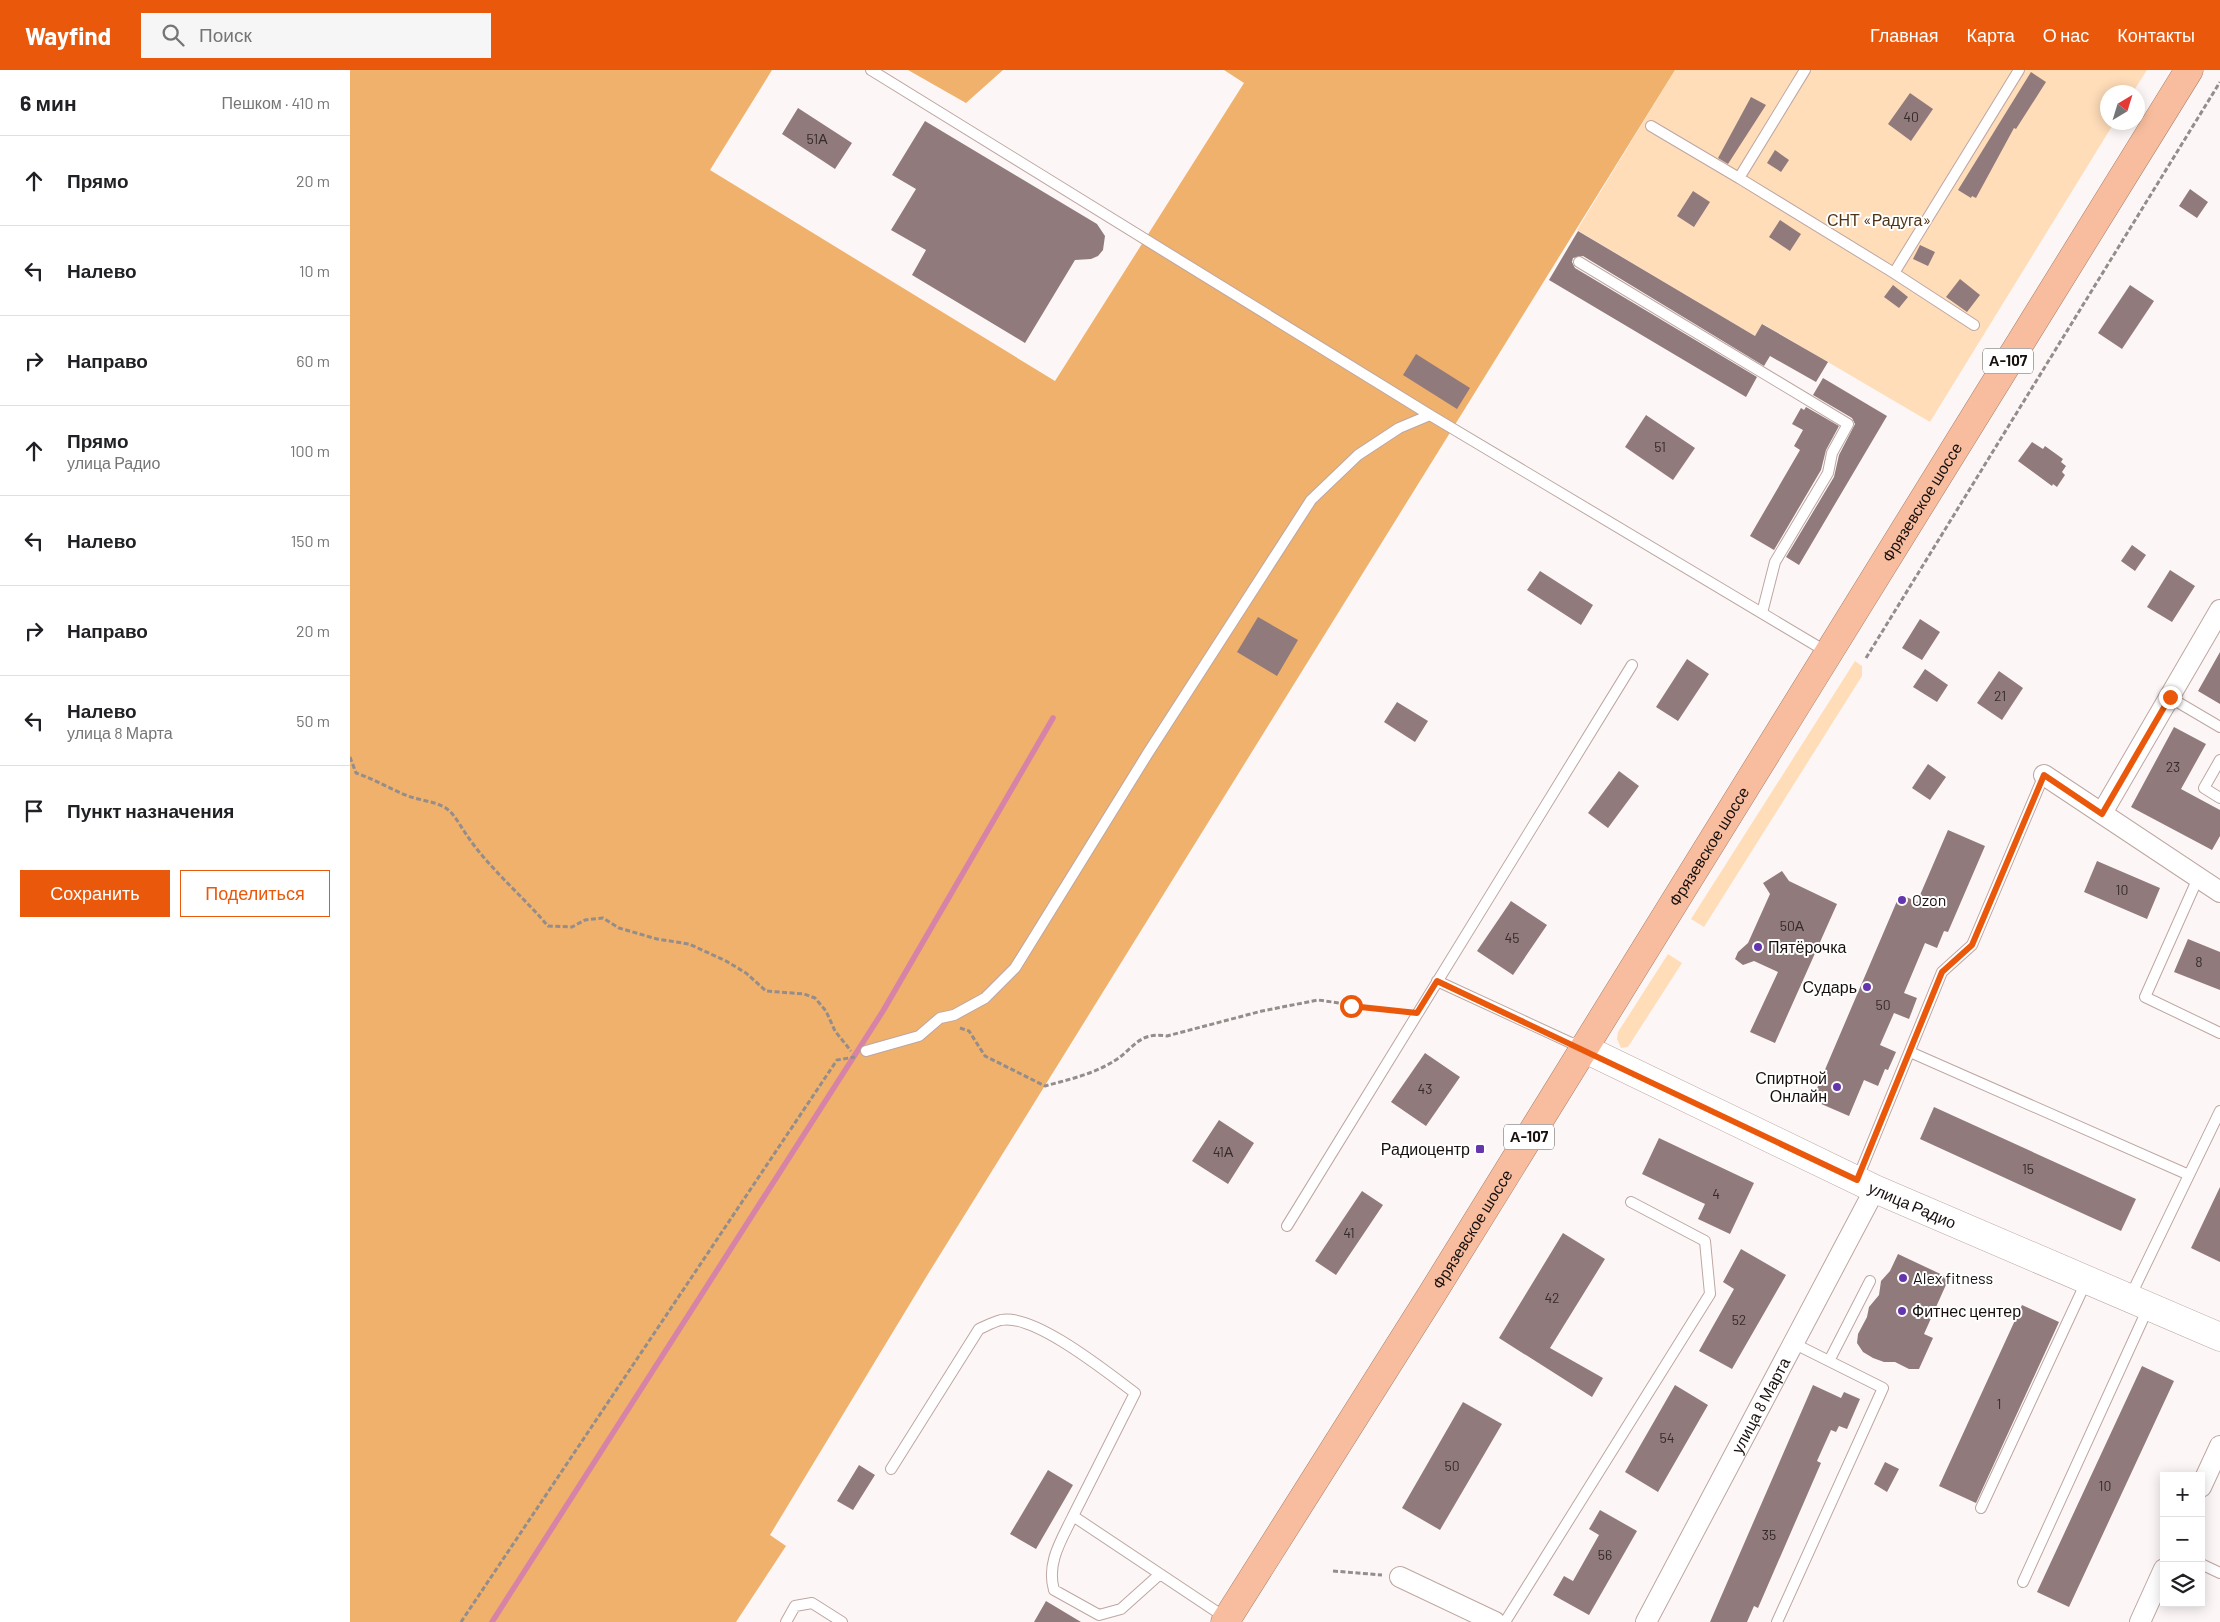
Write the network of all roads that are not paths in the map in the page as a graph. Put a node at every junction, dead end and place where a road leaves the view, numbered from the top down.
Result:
1 (871, 70) edge
2 (1805, 70) edge
3 (2019, 70) edge
4 (2189, 70) edge
5 (1651, 126) dead end
6 (1739, 178) junction
7 (1579, 262) dead end
8 (1894, 273) junction
9 (1974, 324) dead end
10 (1430, 415) junction
11 (2220, 610) edge
12 (1762, 614) junction
13 (1827, 652) junction
14 (1632, 665) dead end
15 (2170, 697) junction
16 (2220, 727) edge
17 (2220, 760) edge
18 (2044, 775) joint
19 (2220, 798) edge
20 (2102, 814) junction
21 (2198, 878) junction
22 (2220, 892) edge
23 (1437, 981) junction
24 (2220, 1033) edge
25 (1583, 1048) junction
26 (866, 1051) road end
27 (1910, 1052) junction
28 (2220, 1111) edge
29 (2189, 1175) junction
30 (1866, 1184) junction
31 (1630, 1202) dead end
32 (1287, 1226) dead end
33 (1870, 1281) dead end
34 (2087, 1281) junction
35 (2139, 1303) junction
36 (2220, 1337) edge
37 (1793, 1343) junction
38 (1829, 1361) junction
39 (2220, 1446) edge
40 (891, 1469) dead end
41 (2205, 1478) edge
42 (1981, 1508) dead end
43 (1073, 1516) junction
44 (2205, 1566) edge
45 (2220, 1573) edge
46 (1160, 1574) junction
47 (1400, 1577) road end
48 (2160, 1578) edge
49 (2023, 1582) dead end
50 (1226, 1620) edge
51 (1485, 1620) edge
52 (786, 1622) edge
53 (842, 1622) edge
54 (1505, 1622) edge
55 (1646, 1622) edge
56 (1777, 1622) edge
57 (2140, 1622) edge

1 - 10 lane
2 - 6 lane
3 - 8 lane
4 - 13 highway, Фрязевское шоссе / А-107
5 - 6 lane
6 - 8 lane
7 - 12 lane
8 - 9 lane
10 - 12 lane
10 - 26 lane
11 - 15 street
12 - 13 lane
13 - 25 highway, Фрязевское шоссе / А-107
14 - 23 lane
15 - 16 lane
15 - 20 street
17 - 19 lane
18 - 20 street
18 - 27 lane
20 - 21 street
21 - 22 street
21 - 24 lane
23 - 25 lane
23 - 32 lane
25 - 30 main road, улица Радио
25 - 50 highway, Фрязевское шоссе / А-107
27 - 29 lane
27 - 30 lane
28 - 29 lane
29 - 35 lane
30 - 34 main road, улица Радио
30 - 37 street, улица 8 Марта
31 - 54 lane
33 - 38 lane
34 - 35 main road, улица Радио
34 - 42 lane
35 - 36 main road, улица Радио
35 - 49 lane
37 - 38 lane
37 - 55 street, улица 8 Марта
38 - 56 lane
39 - 41 street
40 - 43 lane
43 - 46 lane
43 - 46 lane
44 - 45 lane
46 - 50 lane
47 - 51 street
48 - 57 street
52 - 53 lane

